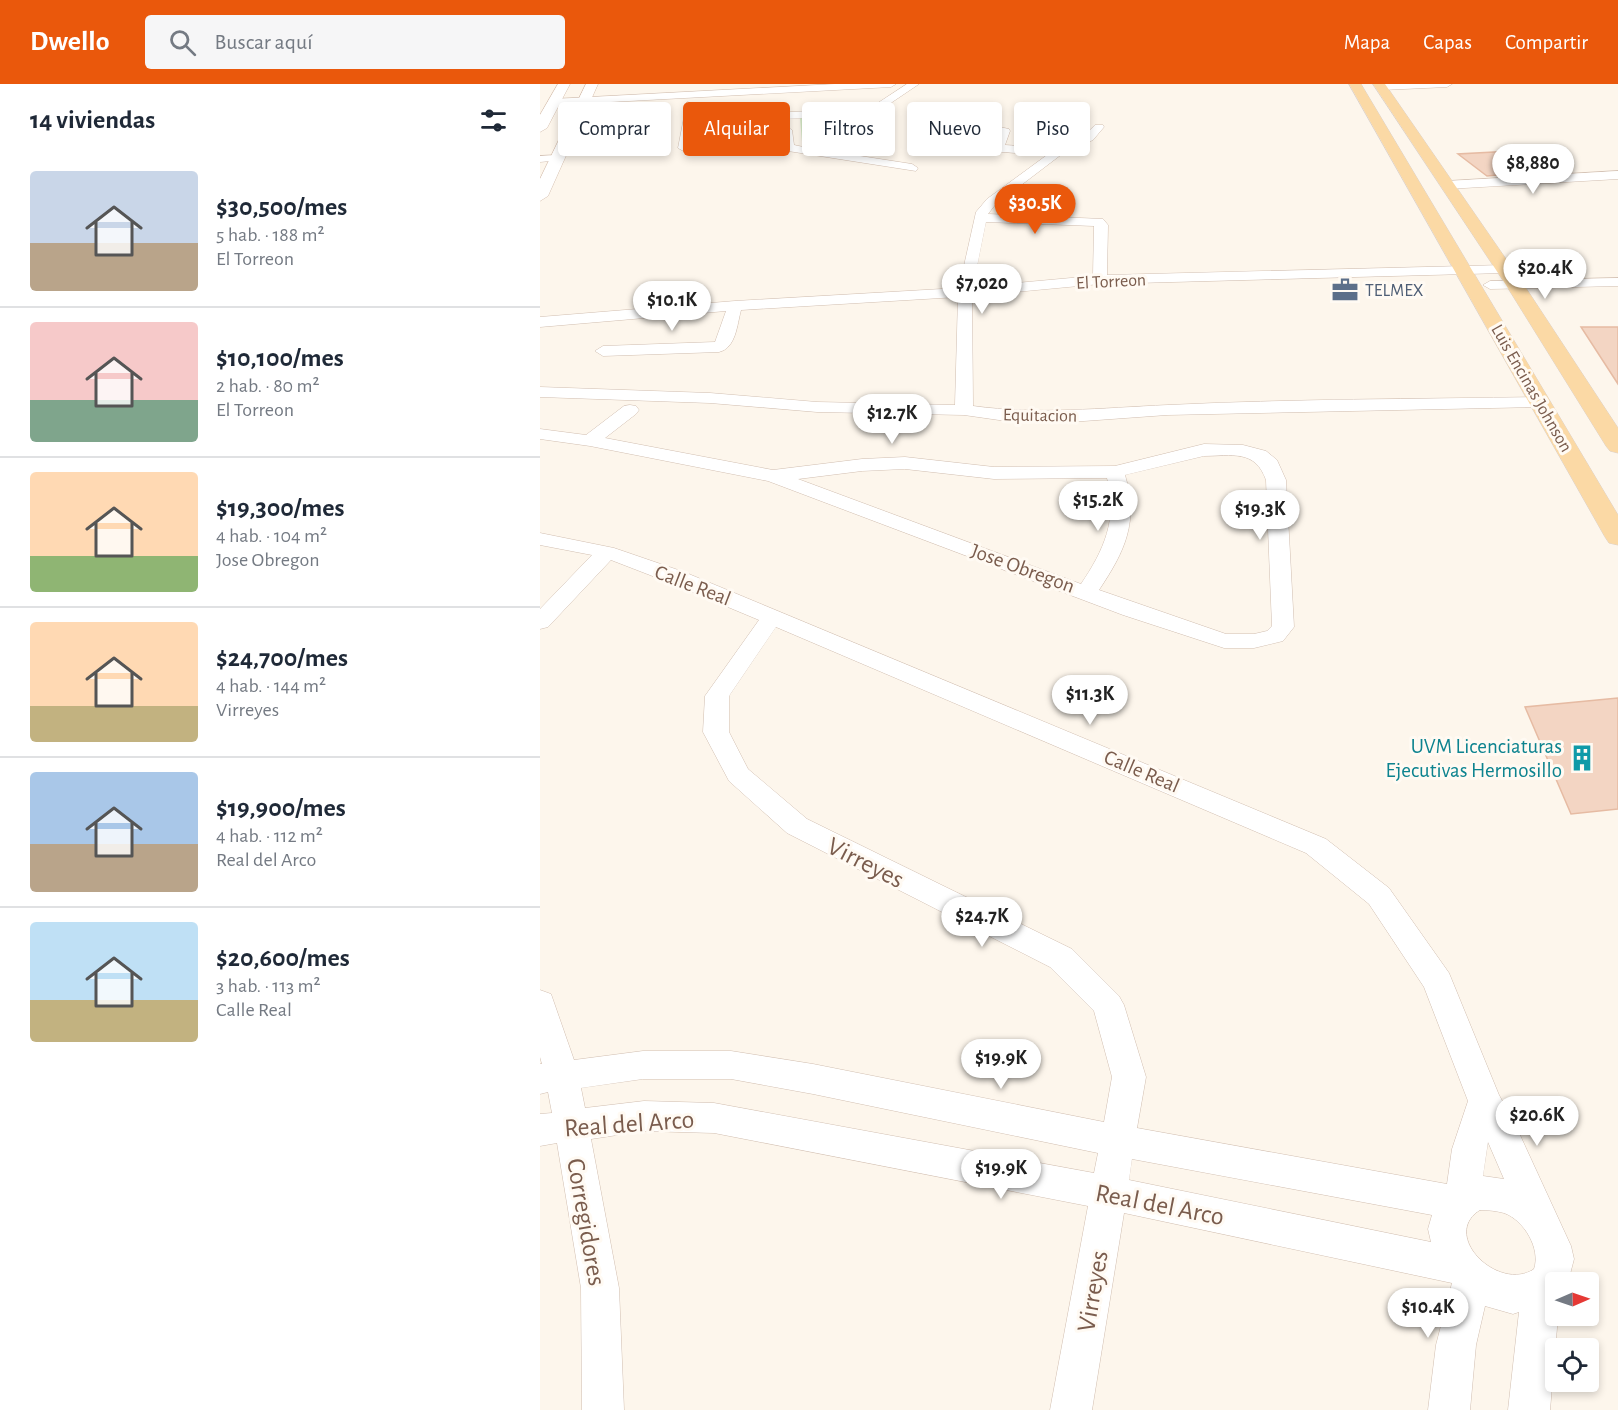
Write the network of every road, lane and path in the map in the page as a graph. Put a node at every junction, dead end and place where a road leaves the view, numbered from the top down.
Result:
1 (564, 84) edge
2 (891, 84) edge
3 (914, 84) edge
4 (1355, 84) edge
5 (1447, 84) edge
6 (1380, 85) edge
7 (766, 87) edge
8 (693, 90) edge
9 (588, 93) edge
10 (556, 99) junction
11 (885, 102) edge
12 (1099, 126) dead end
13 (540, 128) edge
14 (1090, 137) edge
15 (841, 156) edge
16 (1053, 156) edge
17 (540, 159) edge
18 (557, 159) junction
19 (912, 168) dead end
20 (1618, 175) edge
21 (1447, 184) junction
22 (540, 196) edge
23 (980, 218) junction
24 (1504, 269) junction
25 (1467, 278) junction
26 (1100, 280) junction
27 (1618, 282) edge
28 (1515, 285) junction
29 (965, 292) junction
30 (735, 306) junction
31 (540, 322) edge
32 (603, 351) dead end
33 (540, 392) edge
34 (1540, 402) junction
35 (630, 410) dead end
36 (964, 410) junction
37 (540, 435) edge
38 (1613, 439) edge
39 (590, 441) junction
40 (1115, 472) junction
41 (773, 476) junction
42 (1618, 537) edge
43 (540, 539) edge
44 (607, 552) junction
45 (1087, 592) junction
46 (773, 616) junction
47 (540, 622) edge
48 (540, 1003) edge
49 (551, 1077) edge
50 (1485, 1101) junction
51 (555, 1127) edge
52 (1119, 1141) junction
53 (1109, 1193) junction
54 (1462, 1201) junction
55 (1538, 1217) junction
56 (1466, 1273) junction
57 (1541, 1288) junction
58 (603, 1410) edge
59 (1071, 1410) edge
60 (1449, 1410) edge
61 (1529, 1410) edge

1 - 10 main road
2 - 7 street
3 - 11 street
4 - 25 main road, Luis Encinas Johnson
5 - 6 street
6 - 21 main road, Luis Encinas Johnson
7 - 8 street
8 - 9 street
9 - 10 street
9 - 18 main road
10 - 13 main road
12 - 14 street
15 - 19 street
16 - 23 street
17 - 18 street
18 - 22 main road
20 - 21 street
21 - 24 main road, Luis Encinas Johnson
23 - 26 street
23 - 29 street
24 - 25 street, El Torreon
24 - 28 main road, Luis Encinas Johnson
25 - 26 street, El Torreon
25 - 28 street
25 - 34 main road, Luis Encinas Johnson
26 - 29 street, El Torreon
27 - 28 street
28 - 38 main road, Luis Encinas Johnson
29 - 30 street, El Torreon
29 - 36 street
30 - 31 street, El Torreon
30 - 32 street
33 - 36 street, Equitacion
34 - 36 street, Equitacion
34 - 38 main road
34 - 42 main road, Luis Encinas Johnson
35 - 39 street
37 - 39 street, Jose Obregon
39 - 41 street, Jose Obregon
40 - 41 street, Jose Obregon
40 - 45 street
40 - 45 street, Jose Obregon
41 - 45 street, Jose Obregon
43 - 44 street, Calle Real
44 - 46 street, Calle Real
44 - 47 street
46 - 50 street, Calle Real
46 - 52 street, Virreyes
48 - 49 street, Corregidores
49 - 51 street, Corregidores
49 - 52 street
50 - 54 street
50 - 55 street, Calle Real
51 - 53 street, Real del Arco
51 - 58 street, Corregidores
52 - 53 street, Virreyes
52 - 54 street
53 - 56 street, Real del Arco
53 - 59 street, Virreyes
54 - 55 street, Calle Real
54 - 56 street
55 - 57 street, Calle Real
56 - 57 street
56 - 60 street
57 - 61 street, Calle Real

